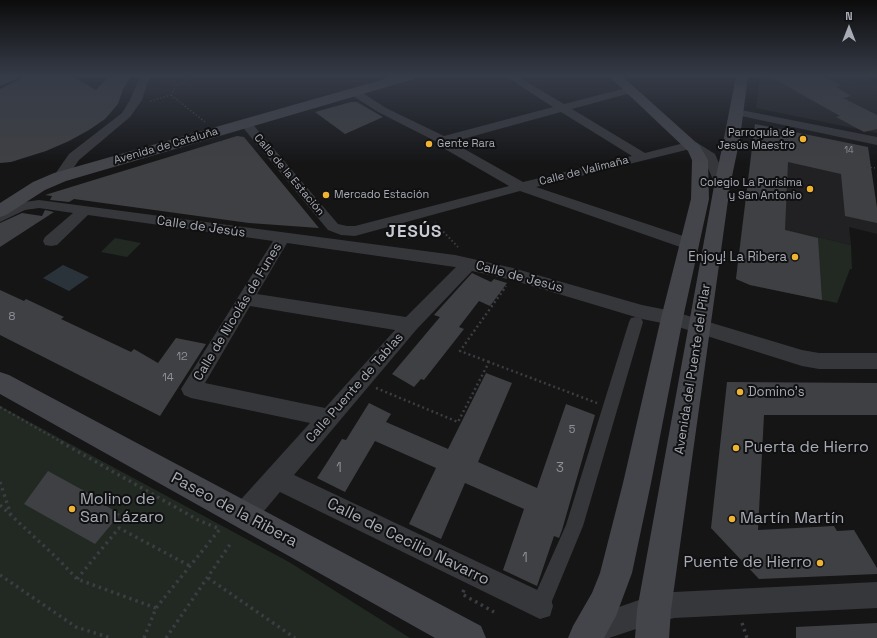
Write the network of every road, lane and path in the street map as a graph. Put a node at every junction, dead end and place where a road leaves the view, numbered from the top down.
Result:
1 (133, 106) edge
2 (184, 106) edge
3 (308, 106) edge
4 (375, 106) edge
5 (557, 106) edge
6 (570, 106) edge
7 (648, 106) edge
8 (737, 106) edge
9 (561, 108) junction
10 (736, 112) junction
11 (246, 124) junction
12 (209, 126) dead end
13 (732, 138) junction
14 (443, 140) junction
15 (877, 141) edge
16 (692, 145) junction
17 (642, 157) junction
18 (867, 167) dead end
19 (875, 168) dead end
20 (60, 177) junction
21 (39, 186) junction
22 (722, 186) junction
23 (522, 187) junction
24 (39, 204) junction
25 (85, 210) junction
26 (0, 211) edge
27 (0, 217) edge
28 (430, 217) junction
29 (333, 227) junction
30 (364, 228) junction
31 (283, 237) junction
32 (51, 241) dead end
33 (316, 241) junction
34 (689, 244) junction
35 (364, 247) junction
36 (465, 257) junction
37 (510, 281) dead end
38 (247, 299) junction
39 (672, 318) junction
40 (636, 322) dead end
41 (410, 326) junction
42 (700, 326) junction
43 (489, 362) junction
44 (877, 362) edge
45 (0, 382) edge
46 (361, 382) junction
47 (611, 408) junction
48 (329, 418) junction
49 (276, 478) junction
50 (0, 482) edge
51 (0, 505) edge
52 (12, 516) junction
53 (232, 522) junction
54 (231, 543) dead end
55 (190, 566) junction
56 (0, 575) edge
57 (208, 578) junction
58 (77, 579) junction
59 (462, 594) dead end
60 (877, 595) edge
61 (540, 606) joint
62 (156, 608) junction
63 (654, 610) junction
64 (494, 612) dead end
65 (588, 634) edge
66 (111, 638) edge
67 (144, 638) edge
68 (166, 638) edge
69 (295, 638) edge
70 (469, 638) edge
71 (652, 638) edge

1 - 20 street
2 - 12 path
3 - 11 main road, Avenida de Cataluña
4 - 14 street
5 - 9 street
6 - 9 street
7 - 16 main road
8 - 10 main road, Avenida del Puente del Pilar
9 - 14 street
9 - 17 street
10 - 13 main road, Avenida del Puente del Pilar
10 - 15 street
11 - 20 main road, Avenida de Cataluña
11 - 29 street, Calle de la Estación
13 - 16 main road
13 - 22 main road, Avenida del Puente del Pilar
14 - 23 street
16 - 17 street, Calle de Valimaña
16 - 22 street
16 - 34 main road, Avenida del Puente del Pilar
17 - 23 street, Calle de Valimaña
18 - 19 path
20 - 21 main road, Avenida de Cataluña
21 - 24 street
21 - 26 main road, Avenida de Cataluña
22 - 42 main road, Avenida del Puente del Pilar
23 - 28 street, Calle de Valimaña
23 - 34 street
24 - 25 street, Calle de Jesús
24 - 27 street
25 - 31 street, Calle de Jesús
25 - 32 street
28 - 30 street
28 - 36 path, Calle de Jesús
29 - 30 street
29 - 33 street
30 - 35 street
31 - 33 street, Calle de Jesús
31 - 38 street, Calle de Nicolás de Funes
33 - 35 street, Calle de Jesús
34 - 39 main road, Avenida del Puente del Pilar
35 - 36 street, Calle de Jesús
36 - 39 street, Calle de Jesús
36 - 41 street, Calle Puente de Tablas
37 - 43 path
38 - 41 street
38 - 48 street, Calle de Nicolás de Funes
39 - 42 street, Calle de Jesús
39 - 65 main road, Avenida del Puente del Pilar
40 - 47 street
41 - 46 street, Calle Puente de Tablas
42 - 44 street, Calle de Jesús
42 - 63 main road, Avenida del Puente del Pilar
43 - 46 path
43 - 47 path
45 - 53 main road, Paseo de la Ribera
46 - 48 street, Calle Puente de Tablas
47 - 61 street
48 - 49 street, Calle Puente de Tablas
49 - 53 street, Calle Puente de Tablas
49 - 61 street, Calle de Cecilio Navarro
50 - 52 path
51 - 52 path
52 - 58 path
53 - 55 path
53 - 70 main road, Paseo de la Ribera
54 - 57 path
55 - 58 path
55 - 62 path
56 - 66 path
57 - 68 path
57 - 69 path
58 - 62 path
59 - 64 path
60 - 63 street
62 - 67 path
63 - 65 street
63 - 71 main road, Avenida del Puente del Pilar

